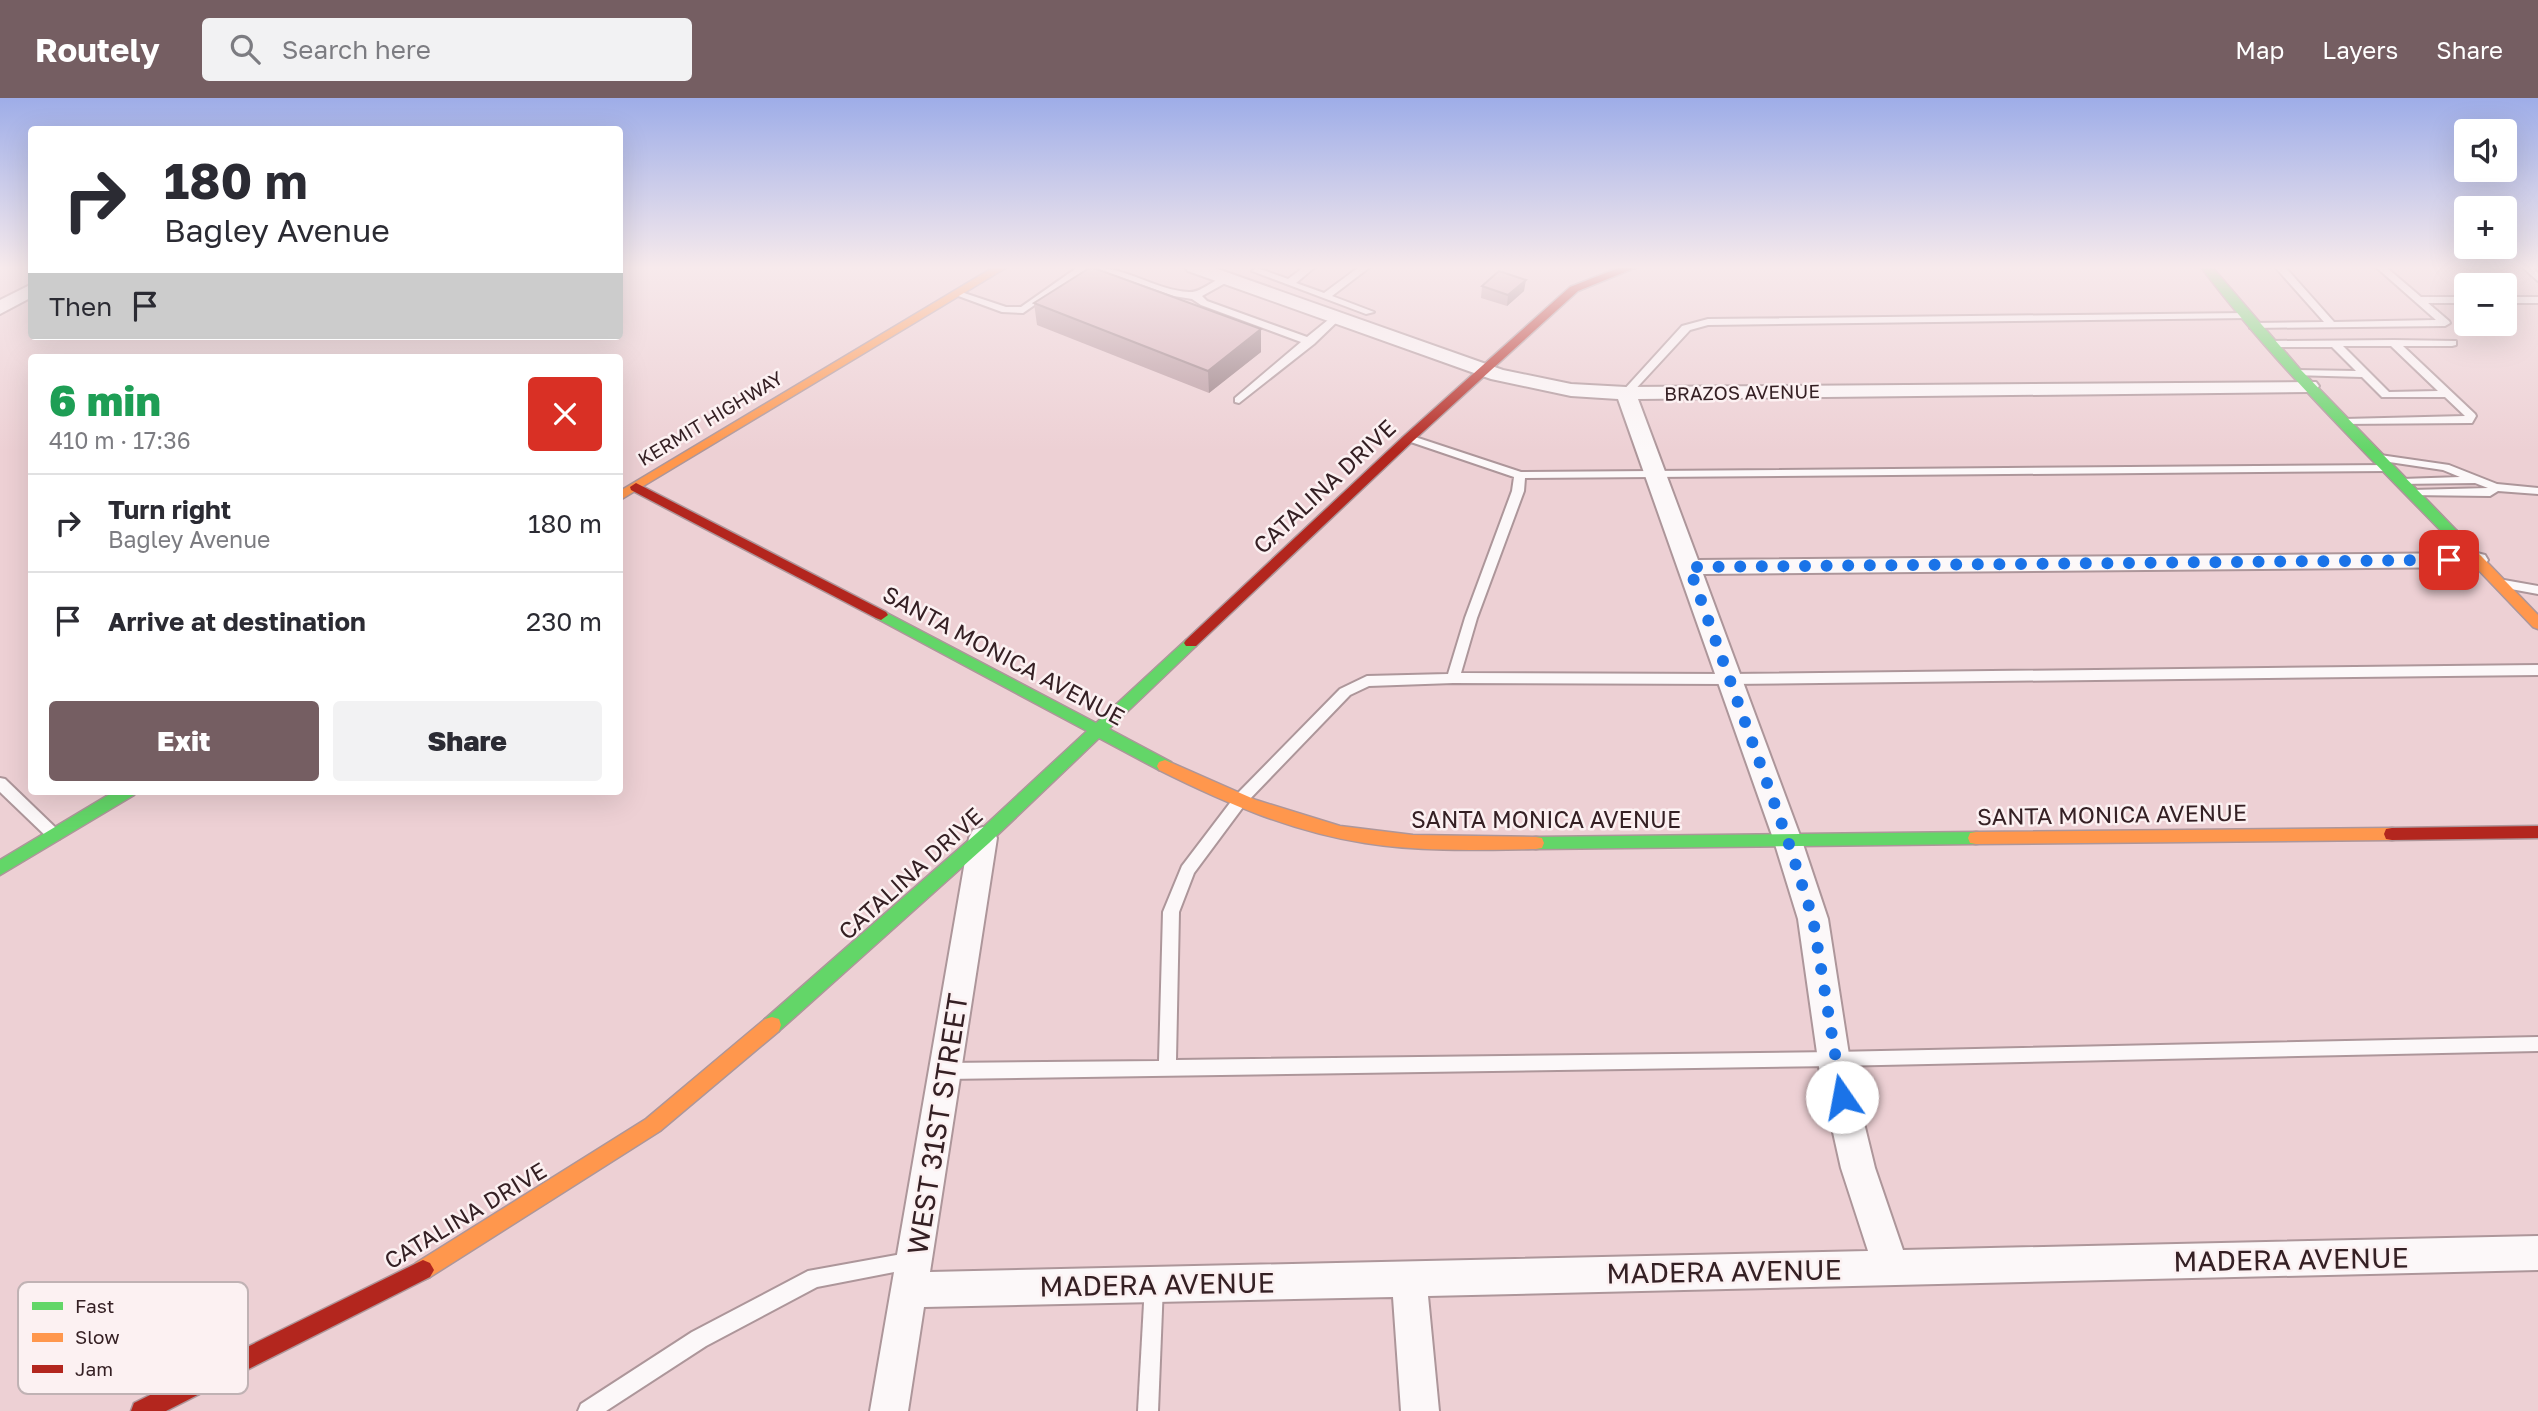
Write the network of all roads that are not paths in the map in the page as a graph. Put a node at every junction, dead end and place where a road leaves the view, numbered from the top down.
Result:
1 (901, 328) edge
2 (1273, 328) edge
3 (1325, 328) edge
4 (1365, 328) edge
5 (1530, 328) edge
6 (1686, 328) edge
7 (2257, 328) edge
8 (1311, 342) junction
9 (2394, 343) junction
10 (2452, 343) dead end
11 (2271, 344) junction
12 (2334, 344) junction
13 (1483, 370) junction
14 (2426, 373) junction
15 (2371, 374) junction
16 (2407, 374) dead end
17 (2303, 380) junction
18 (1626, 393) junction
19 (2447, 394) junction
20 (1239, 400) dead end
21 (2344, 422) junction
22 (1409, 439) junction
23 (2383, 463) junction
24 (1520, 475) junction
25 (1656, 475) junction
26 (2482, 480) junction
27 (635, 487) junction
28 (2495, 487) junction
29 (2407, 488) junction
30 (2538, 491) edge
31 (623, 494) edge
32 (2477, 560) junction
33 (1689, 567) junction
34 (2499, 583) junction
35 (2538, 590) edge
36 (2538, 624) edge
37 (2538, 670) edge
38 (1453, 678) junction
39 (1729, 679) junction
40 (1098, 728) junction
41 (0, 783) edge
42 (121, 795) edge
43 (1241, 799) junction
44 (2538, 832) edge
45 (54, 835) junction
46 (984, 838) junction
47 (1788, 841) junction
48 (0, 868) edge
49 (2538, 1044) edge
50 (1834, 1059) junction
51 (1167, 1068) junction
52 (945, 1071) junction
53 (2538, 1253) edge
54 (1891, 1268) junction
55 (912, 1275) junction
56 (1409, 1279) junction
57 (1154, 1284) junction
58 (248, 1358) edge
59 (176, 1394) edge
60 (142, 1411) edge
61 (588, 1411) edge
62 (890, 1411) edge
63 (1148, 1411) edge
64 (1420, 1411) edge

1 - 27 street, KERMIT HIGHWAY
2 - 8 lane
3 - 8 lane
4 - 13 street, BRAZOS AVENUE
5 - 13 street, CATALINA DRIVE
6 - 18 lane
7 - 11 street
8 - 20 lane
9 - 10 lane
9 - 12 lane
9 - 14 lane
11 - 12 lane
11 - 17 street
12 - 15 lane
13 - 18 street, BRAZOS AVENUE
13 - 22 street, CATALINA DRIVE
14 - 16 lane
14 - 19 lane
15 - 17 lane
15 - 19 lane
17 - 18 street, BRAZOS AVENUE
17 - 21 street
18 - 25 street
19 - 21 lane
21 - 23 street
22 - 24 lane
22 - 40 street, CATALINA DRIVE
23 - 25 lane
23 - 26 lane
23 - 29 street
24 - 25 lane
24 - 38 lane
25 - 33 street
26 - 28 lane
26 - 29 lane
27 - 31 street, KERMIT HIGHWAY
27 - 40 street, SANTA MONICA AVENUE
28 - 29 lane
28 - 30 lane
29 - 32 street
32 - 33 street
32 - 34 street
33 - 39 street
34 - 35 lane
34 - 36 street
37 - 39 lane
38 - 39 lane
38 - 43 lane
39 - 47 street
40 - 43 street, SANTA MONICA AVENUE
40 - 46 street, CATALINA DRIVE
41 - 45 lane
42 - 45 street
43 - 47 street, SANTA MONICA AVENUE
43 - 51 lane
44 - 47 street, SANTA MONICA AVENUE
45 - 48 street
46 - 52 street, WEST 31ST STREET
46 - 58 street, CATALINA DRIVE
47 - 50 street
49 - 50 lane
50 - 51 lane
50 - 54 street
51 - 52 lane
52 - 55 street, WEST 31ST STREET
53 - 54 street, MADERA AVENUE
54 - 56 street, MADERA AVENUE
55 - 57 street, MADERA AVENUE
55 - 61 lane
55 - 62 street, WEST 31ST STREET
56 - 57 street, MADERA AVENUE
56 - 64 street
57 - 63 lane
59 - 60 street, CATALINA DRIVE

